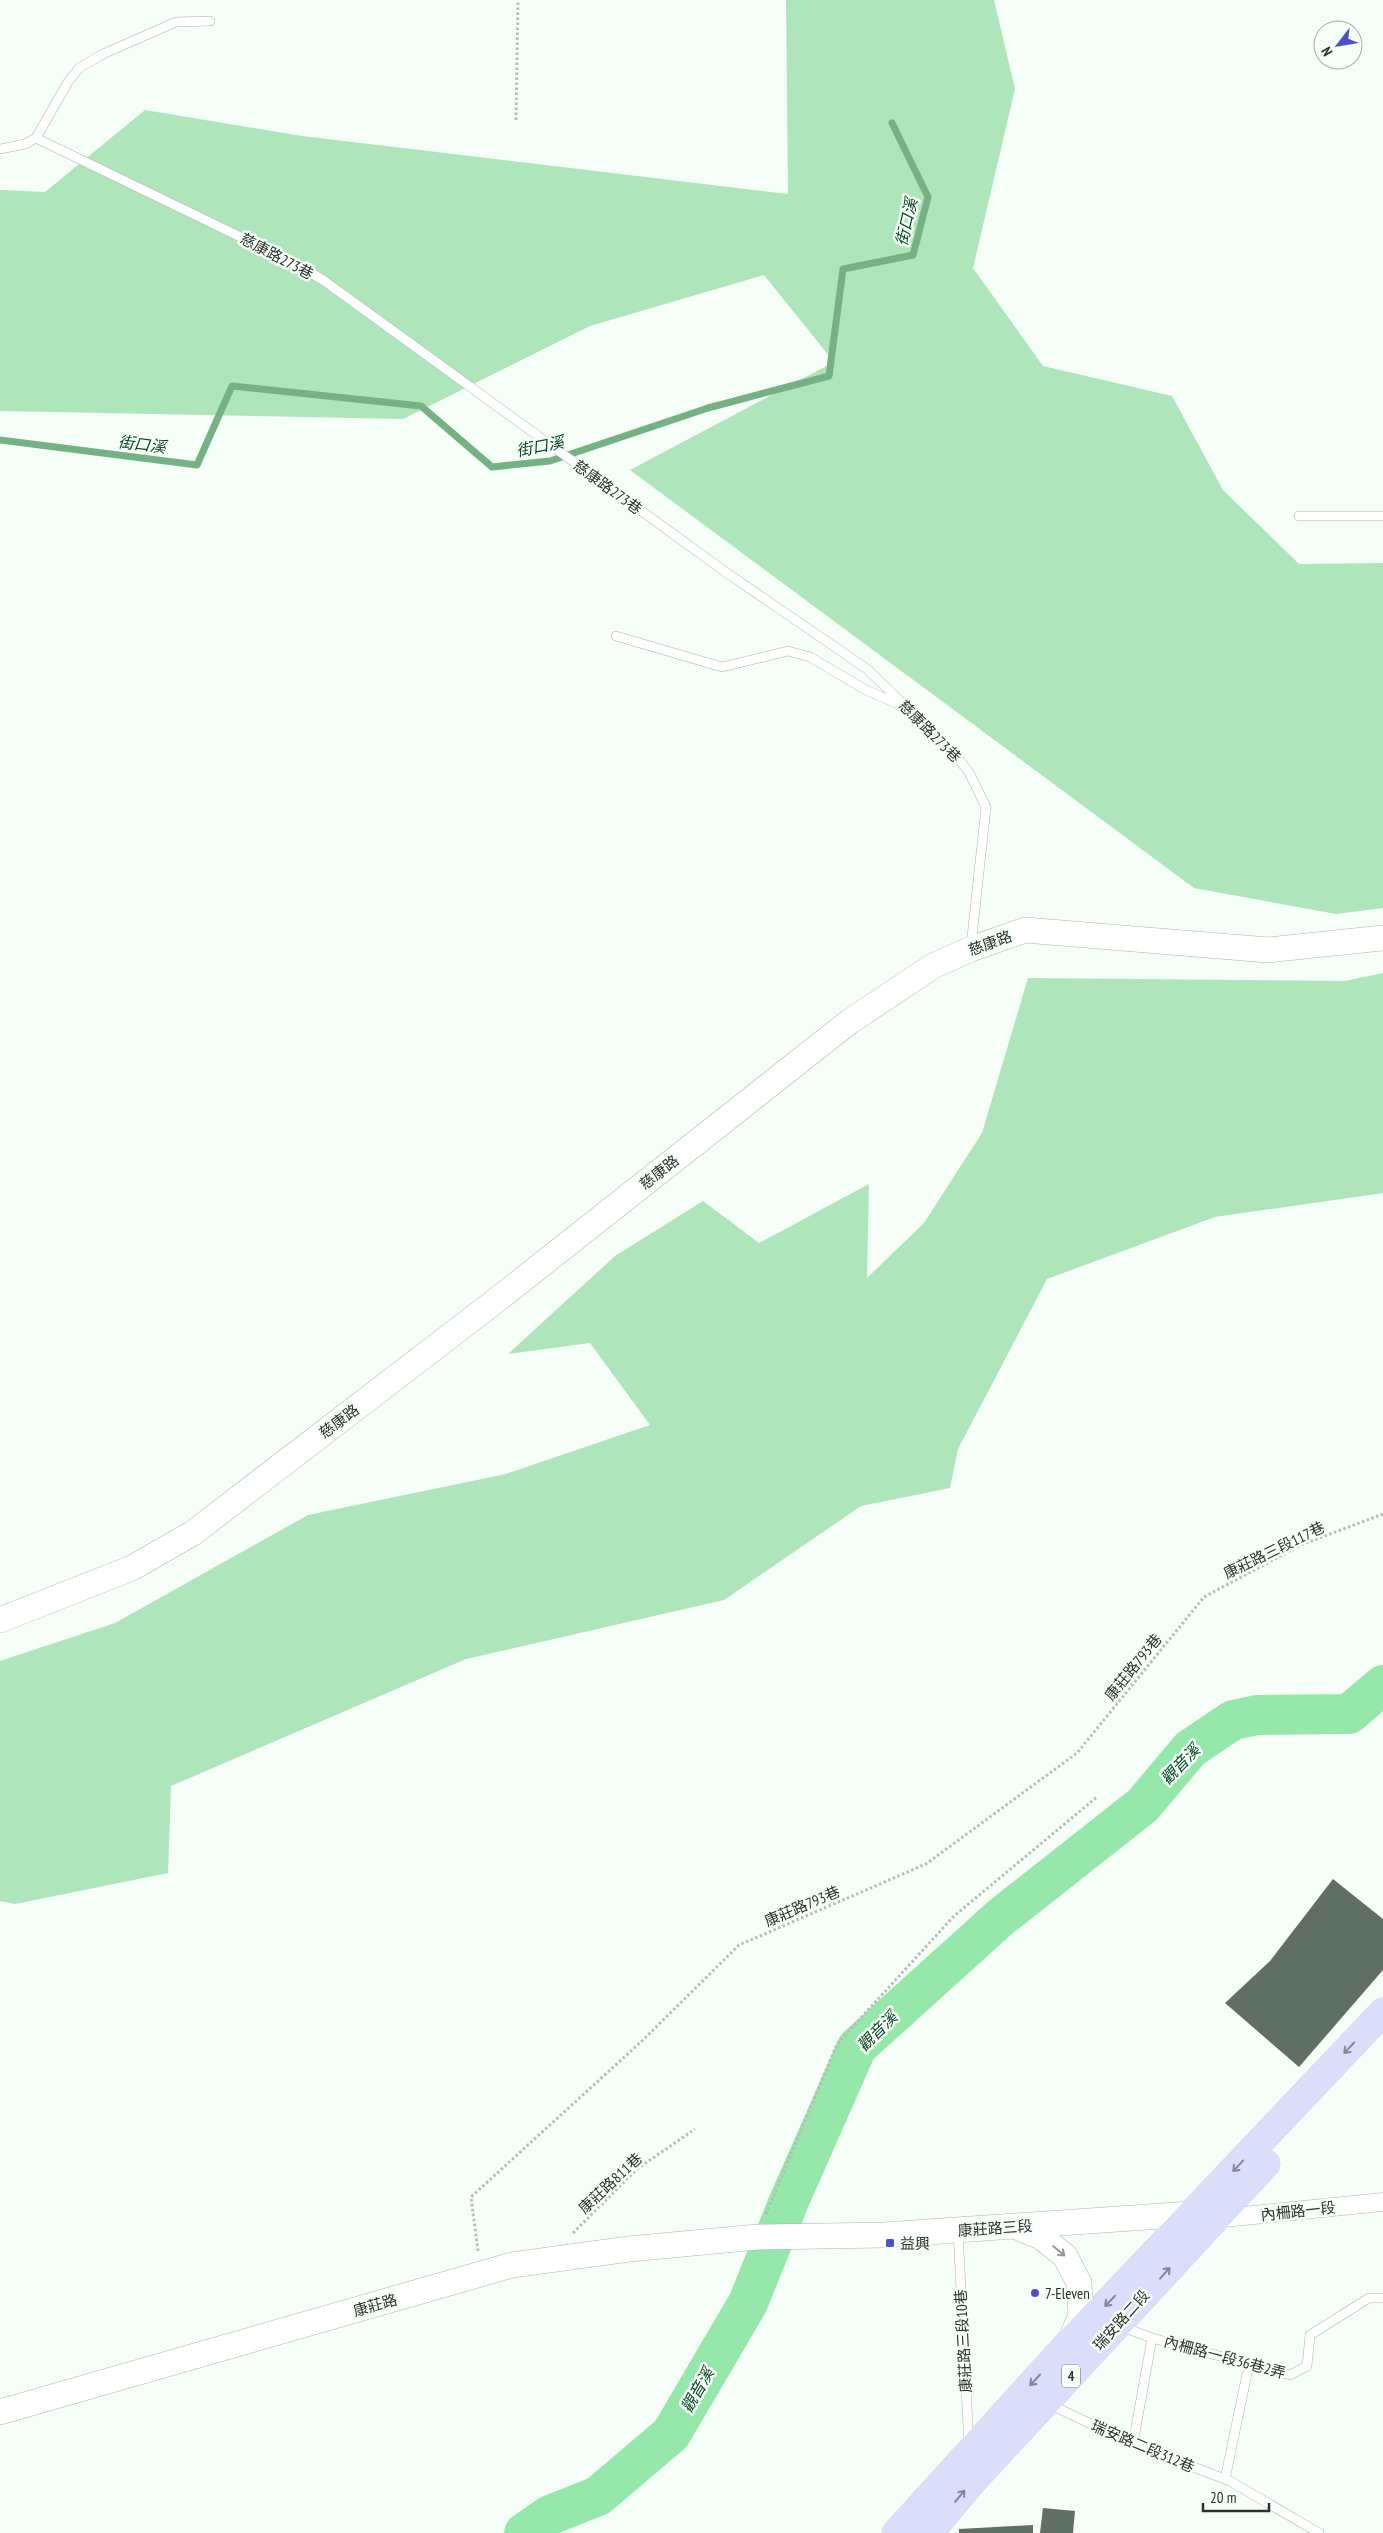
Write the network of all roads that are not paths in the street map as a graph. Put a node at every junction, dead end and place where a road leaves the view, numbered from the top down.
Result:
1 (210, 21) dead end
2 (36, 138) junction
3 (0, 149) edge
4 (1299, 516) dead end
5 (1383, 516) edge
6 (616, 636) dead end
7 (908, 708) junction
8 (1383, 938) edge
9 (971, 949) junction
10 (0, 1620) edge
11 (1383, 2012) edge
12 (1383, 2038) edge
13 (1383, 2202) edge
14 (1203, 2217) junction
15 (1017, 2227) junction
16 (958, 2231) junction
17 (757, 2237) joint
18 (1383, 2298) edge
19 (1117, 2325) junction
20 (1152, 2338) junction
21 (1068, 2344) junction
22 (1247, 2374) dead end
23 (1046, 2403) junction
24 (0, 2412) edge
25 (1133, 2444) junction
26 (969, 2452) junction
27 (1225, 2479) junction
28 (896, 2533) edge
29 (929, 2533) edge
30 (1319, 2533) edge

1 - 2 lane
2 - 3 lane
2 - 7 lane, 慈康路273巷
4 - 5 lane
6 - 7 lane
7 - 9 lane, 慈康路273巷
8 - 9 street, 慈康路
9 - 10 street, 慈康路
11 -> 14 main road, 4
12 - 14 main road, 4
13 - 14 street, 內柵路一段
14 - 15 street, 康莊路三段
19 -> 14 main road, 瑞安路二段 / 4
14 -> 21 main road, 4
15 - 16 street, 康莊路三段
15 -> 21 street
16 - 17 street, 康莊路三段
16 - 26 lane, 康莊路三段10巷
17 - 24 street, 康莊路
18 - 20 lane, 內柵路一段36巷2弄
19 - 20 lane, 內柵路一段36巷2弄
19 - 23 main road, 瑞安路二段 / 4
20 - 25 lane
21 -> 26 main road, 瑞安路二段 / 4
22 - 27 lane
23 - 25 lane, 瑞安路二段312巷
29 -> 23 main road, 瑞安路二段 / 4
25 - 27 lane, 瑞安路二段312巷
26 - 28 main road, 瑞安路二段 / 4
27 - 30 lane, 瑞安路二段312巷

